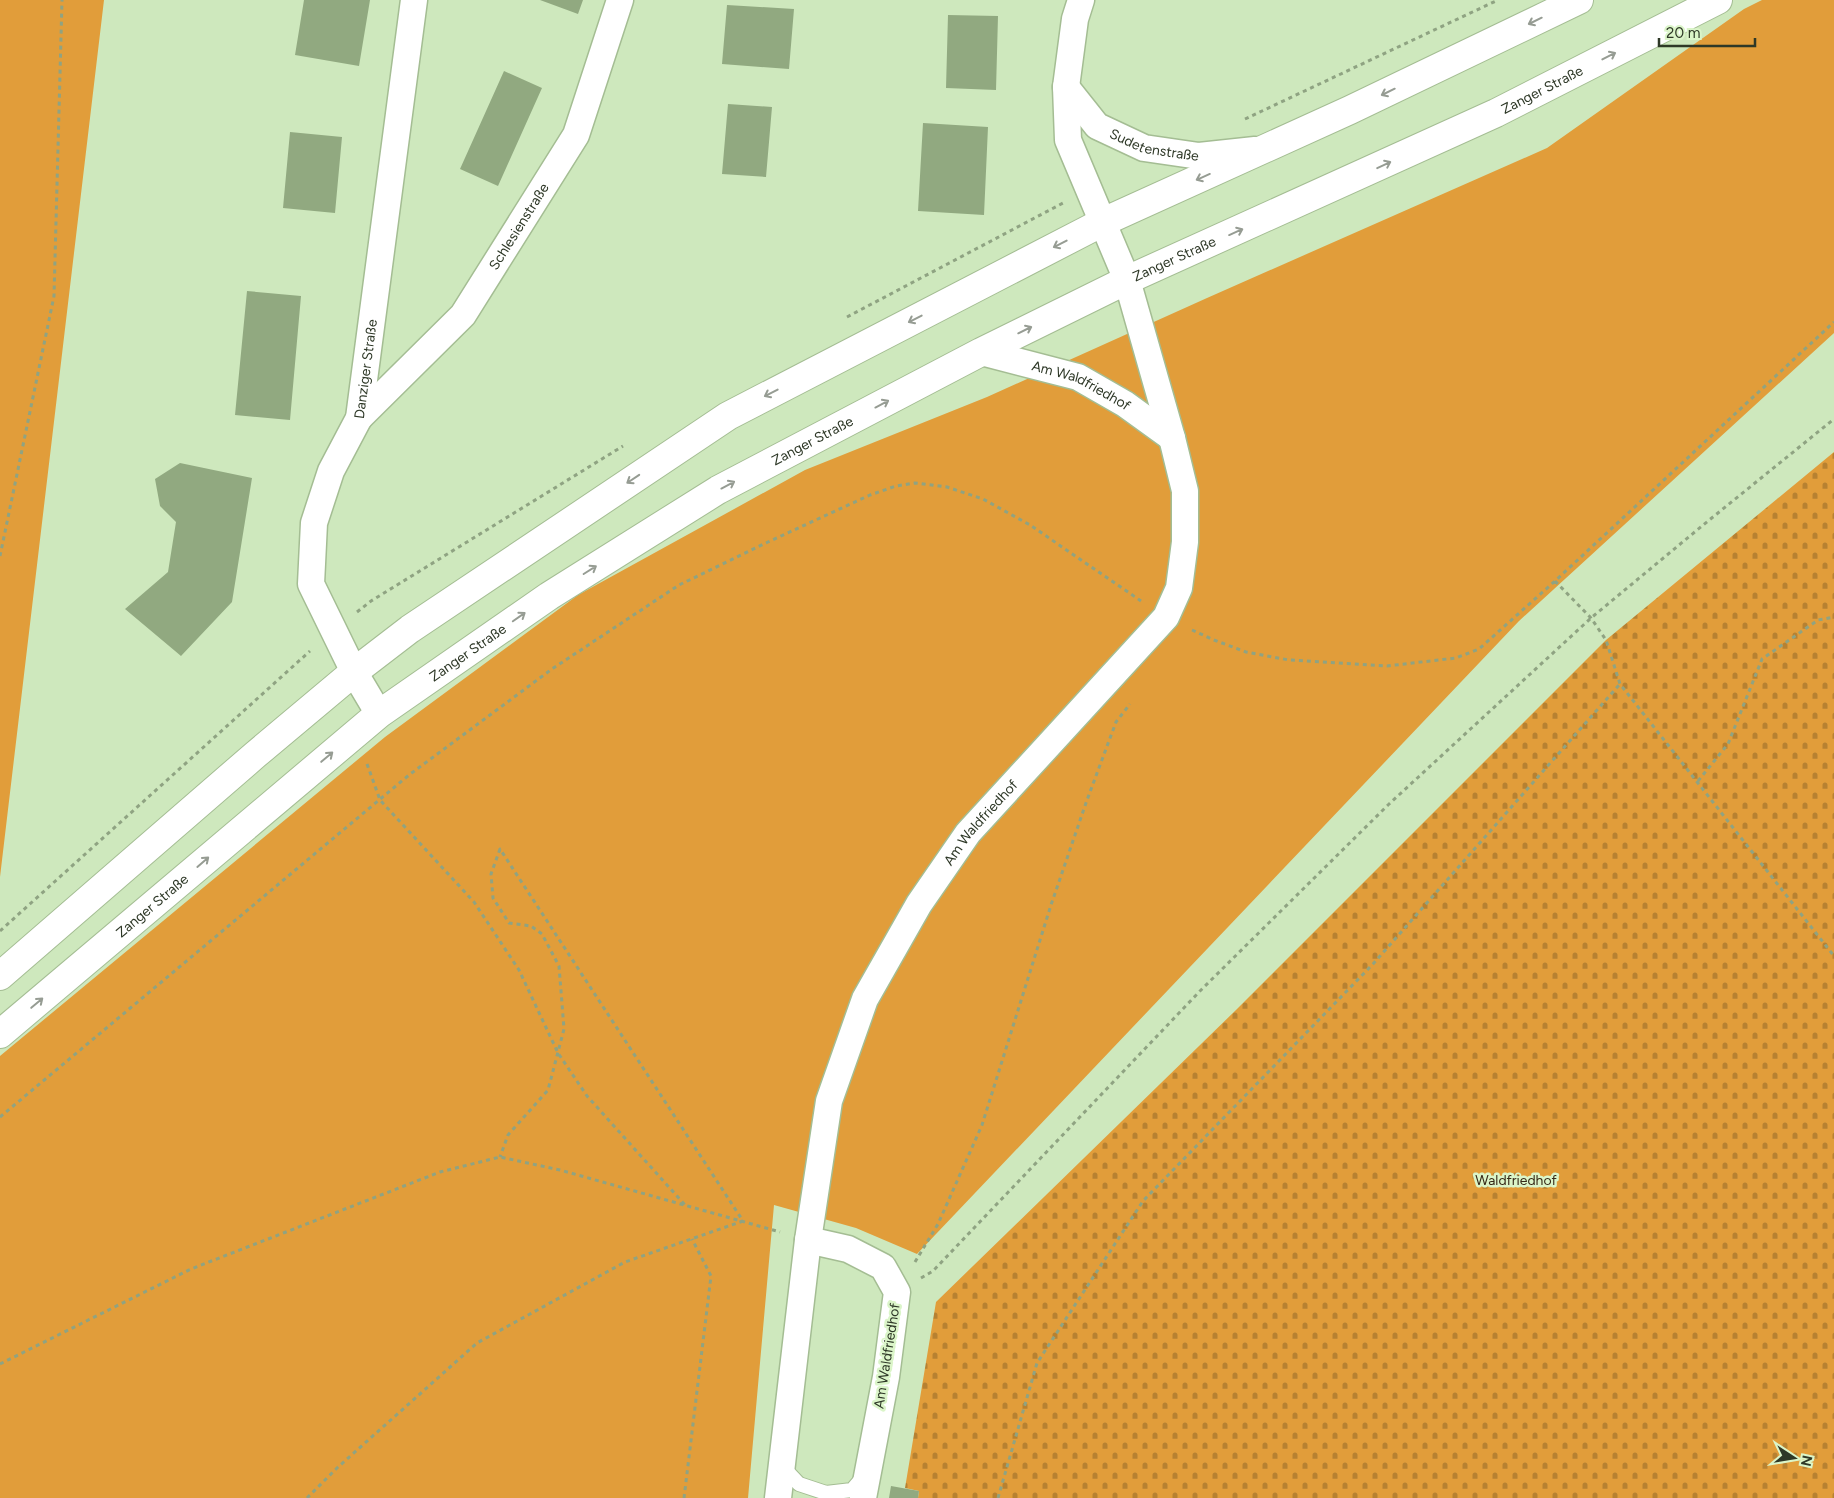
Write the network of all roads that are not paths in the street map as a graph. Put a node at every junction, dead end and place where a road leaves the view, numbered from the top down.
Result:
1 (414, 0) edge
2 (620, 0) edge
3 (1081, 0) edge
4 (1578, 0) edge
5 (1718, 0) edge
6 (1066, 87) junction
7 (1263, 149) junction
8 (1103, 222) junction
9 (1127, 280) junction
10 (981, 352) junction
11 (359, 418) junction
12 (1172, 438) junction
13 (354, 672) junction
14 (379, 714) junction
15 (0, 976) edge
16 (0, 1034) edge
17 (808, 1240) junction
18 (780, 1465) junction
19 (867, 1473) junction
20 (778, 1498) edge
21 (863, 1498) edge

1 - 11 street, Danziger Straße
2 - 11 street, Schlesienstraße
3 - 6 street
4 -> 7 street
9 -> 5 street, Zanger Straße
6 - 7 street, Sudetenstraße
6 - 8 street
7 -> 8 street
8 - 9 street
8 -> 13 street
10 -> 9 street, Zanger Straße
9 - 12 street, Am Waldfriedhof
10 - 12 street, Am Waldfriedhof
14 -> 10 street, Zanger Straße
11 - 13 street, Danziger Straße
12 - 17 street, Am Waldfriedhof
13 - 14 street, Danziger Straße
13 - 15 street
16 -> 14 street, Zanger Straße
17 - 18 street, Am Waldfriedhof
17 - 19 street, Am Waldfriedhof
18 - 19 lane
18 - 20 street, Am Waldfriedhof
19 - 21 street, Am Waldfriedhof

